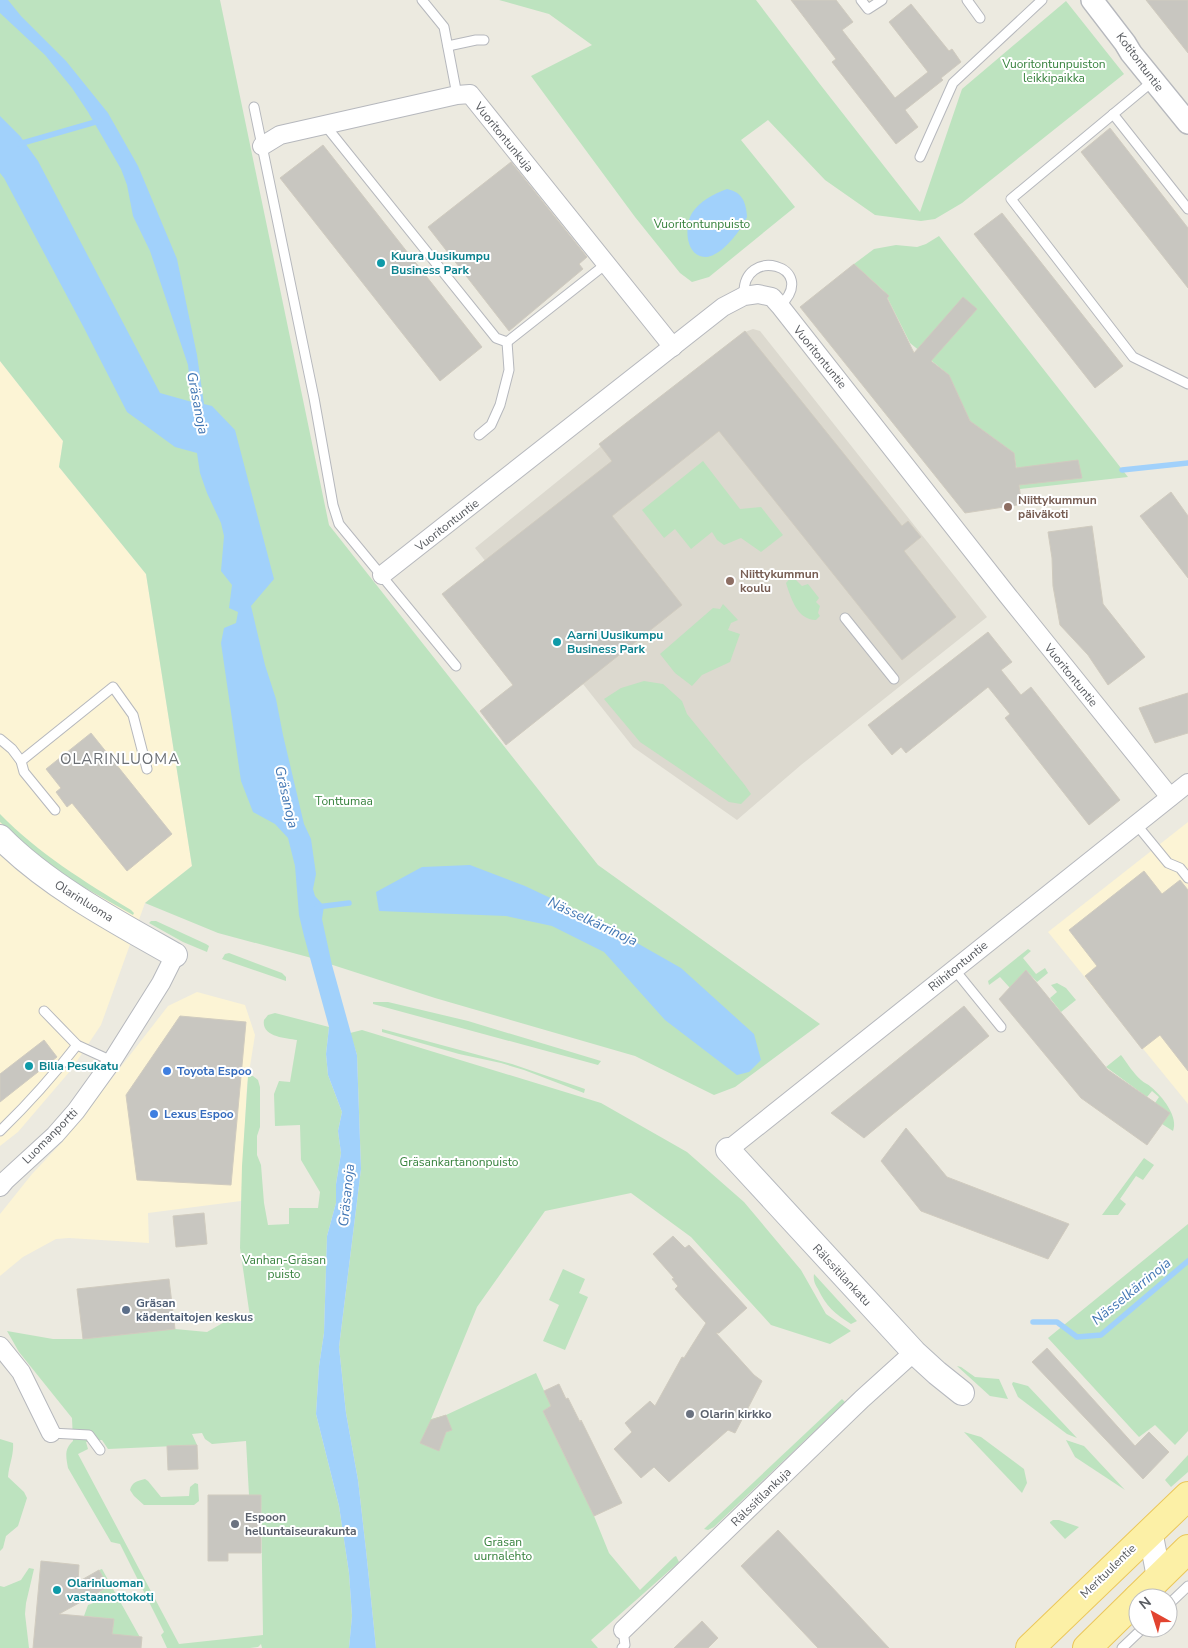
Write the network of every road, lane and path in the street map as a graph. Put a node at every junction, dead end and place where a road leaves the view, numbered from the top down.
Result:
1 (422, 0) edge
2 (861, 0) edge
3 (882, 0) edge
4 (967, 0) edge
5 (1042, 0) edge
6 (1092, 0) edge
7 (980, 18) dead end
8 (484, 40) dead end
9 (448, 46) junction
10 (1154, 81) junction
11 (456, 95) junction
12 (254, 107) dead end
13 (1113, 114) junction
14 (1188, 123) edge
15 (325, 125) junction
16 (262, 146) junction
17 (920, 157) dead end
18 (1188, 209) edge
19 (606, 264) junction
20 (744, 296) junction
21 (780, 306) junction
22 (507, 342) junction
23 (673, 348) junction
24 (1188, 384) edge
25 (479, 435) dead end
26 (382, 575) junction
27 (845, 618) dead end
28 (456, 666) dead end
29 (894, 679) dead end
30 (0, 739) edge
31 (21, 761) junction
32 (147, 770) dead end
33 (1188, 783) edge
34 (1170, 797) junction
35 (55, 810) dead end
36 (1136, 824) junction
37 (0, 836) edge
38 (1188, 878) edge
39 (175, 955) joint
40 (954, 969) junction
41 (44, 1011) dead end
42 (1001, 1027) dead end
43 (77, 1045) junction
44 (112, 1061) junction
45 (0, 1130) edge
46 (728, 1150) joint
47 (0, 1187) edge
48 (0, 1346) edge
49 (914, 1352) junction
50 (962, 1393) dead end
51 (51, 1433) joint
52 (100, 1450) dead end
53 (1188, 1496) edge
54 (1150, 1531) junction
55 (1188, 1549) edge
56 (1123, 1557) junction
57 (1159, 1577) junction
58 (1188, 1586) edge
59 (1148, 1588) edge
60 (1178, 1596) edge
61 (1128, 1608) edge
62 (1132, 1638) edge
63 (624, 1643) edge
64 (1030, 1648) edge
65 (1088, 1648) edge
66 (1122, 1648) edge

1 - 9 lane
2 - 3 lane
4 - 7 lane
5 - 17 lane
6 - 10 street, Kotitontuntie
8 - 9 lane
9 - 11 lane
10 - 13 lane
10 - 14 street, Kotitontuntie
11 - 15 street
11 - 19 street, Vuoritontunkuja
12 - 16 lane
13 - 18 lane
13 - 24 lane
15 - 16 street
15 - 22 lane
16 - 26 lane
19 - 22 lane
19 - 23 street, Vuoritontunkuja
20 - 21 street, Vuoritontuntie
20 - 21 lane
20 - 23 street, Vuoritontuntie
21 - 34 street, Vuoritontuntie
22 - 25 lane
23 - 26 street, Vuoritontuntie
26 - 28 lane
27 - 29 lane
30 - 31 lane
31 - 32 lane
31 - 35 lane
33 - 34 street, Riihitontuntie
34 - 36 street, Riihitontuntie
36 - 38 lane
36 - 40 street, Riihitontuntie
37 - 39 main road, Olarinluoma
39 - 44 street, Luomanportti
40 - 42 lane
40 - 46 street, Riihitontuntie
41 - 43 lane
43 - 44 lane
43 - 45 lane
44 - 47 street, Luomanportti
46 - 49 main road, Rälssitilankatu
48 - 51 street
49 - 50 main road, Rälssitilankatu
49 - 63 street, Rälssitilankuja
51 - 52 lane
53 - 54 main road, Merituulentie
54 - 56 main road, Merituulentie
54 - 57 main road
55 - 57 main road
56 - 57 main road
56 - 64 main road, Merituulentie
57 - 59 main road
58 - 60 lane
61 - 65 main road
62 - 66 lane

